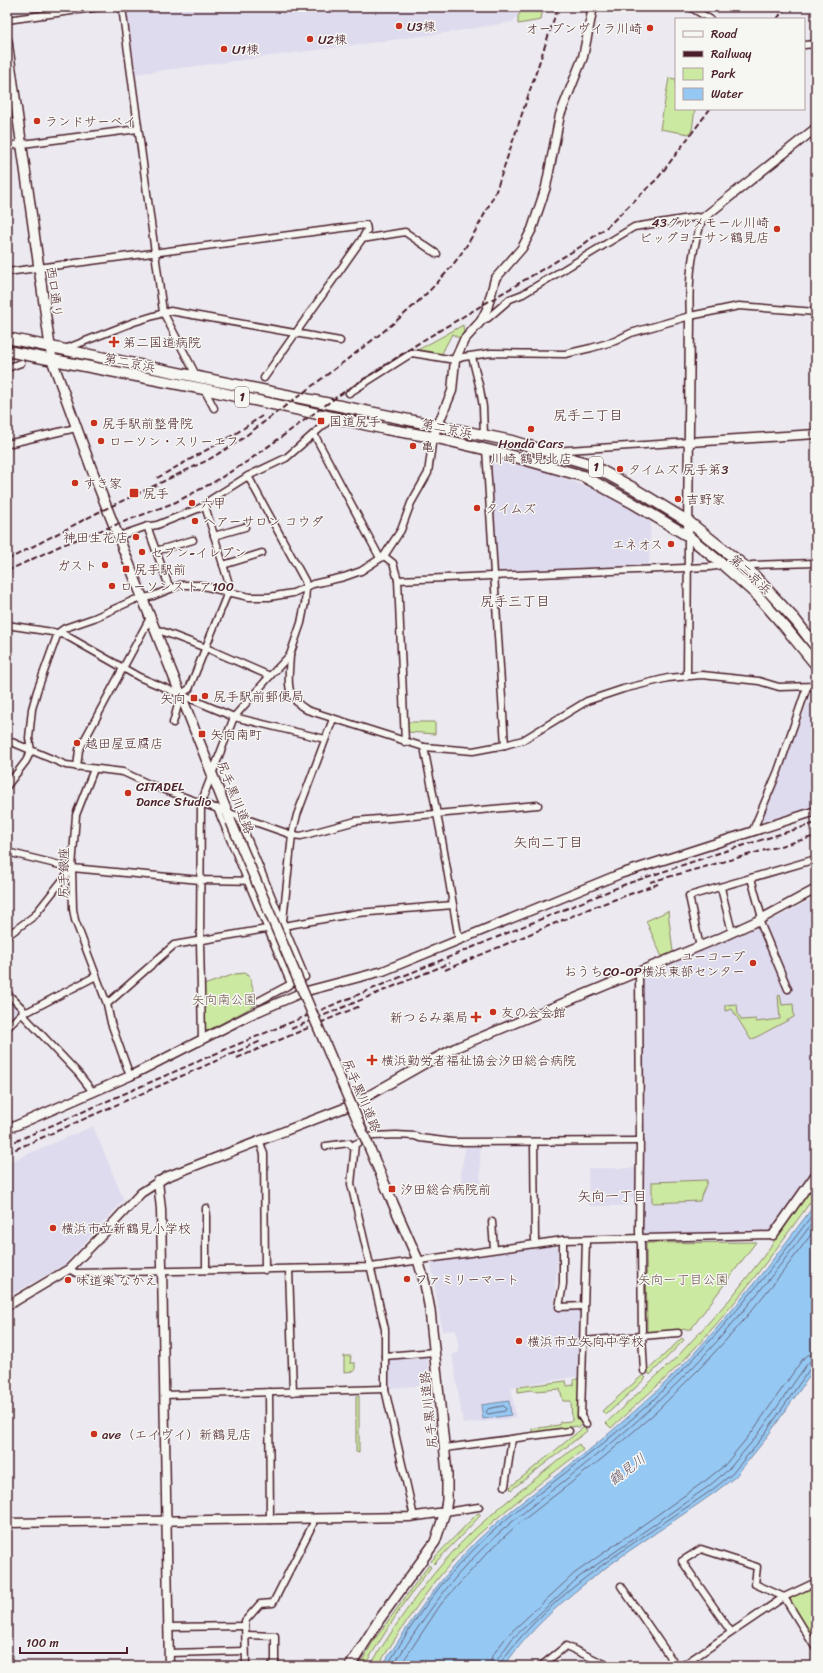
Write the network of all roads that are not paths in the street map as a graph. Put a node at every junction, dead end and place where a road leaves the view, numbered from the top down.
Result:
1 (100, 7) edge
2 (122, 7) edge
3 (593, 7) edge
4 (690, 7) edge
5 (708, 18) edge
6 (7, 20) edge
7 (7, 41) edge
8 (816, 44) edge
9 (805, 45) edge
10 (816, 128) edge
11 (138, 129) junction
12 (21, 144) junction
13 (7, 146) edge
14 (703, 218) junction
15 (362, 239) junction
16 (155, 252) junction
17 (437, 254) dead end
18 (38, 268) junction
19 (7, 272) edge
20 (163, 312) junction
21 (816, 312) edge
22 (690, 316) junction
23 (481, 321) junction
24 (297, 332) junction
25 (7, 338) edge
26 (340, 341) dead end
27 (49, 347) junction
28 (62, 350) junction
29 (7, 351) edge
30 (472, 357) junction
31 (52, 360) junction
32 (455, 360) junction
33 (21, 364) dead end
34 (7, 368) edge
35 (197, 377) junction
36 (264, 378) dead end
37 (204, 389) junction
38 (348, 393) dead end
39 (214, 408) dead end
40 (333, 416) junction
41 (437, 426) junction
42 (76, 428) junction
43 (314, 434) junction
44 (816, 434) edge
45 (484, 435) junction
46 (433, 437) junction
47 (690, 442) junction
48 (7, 444) edge
49 (486, 449) junction
50 (550, 452) junction
51 (248, 476) junction
52 (205, 506) junction
53 (689, 522) junction
54 (147, 526) junction
55 (245, 527) dead end
56 (119, 536) junction
57 (214, 536) junction
58 (688, 536) junction
59 (193, 540) dead end
60 (156, 551) junction
61 (262, 553) dead end
62 (382, 557) junction
63 (721, 563) junction
64 (816, 563) edge
65 (223, 565) junction
66 (688, 567) junction
67 (748, 569) junction
68 (493, 575) junction
69 (398, 580) junction
70 (306, 588) junction
71 (170, 589) junction
72 (228, 592) junction
73 (143, 598) junction
74 (150, 616) junction
75 (7, 625) edge
76 (156, 629) junction
77 (58, 633) junction
78 (816, 647) edge
79 (206, 648) junction
80 (290, 655) junction
81 (816, 665) edge
82 (122, 668) junction
83 (687, 675) junction
84 (270, 676) junction
85 (816, 686) edge
86 (807, 687) junction
87 (181, 694) junction
88 (234, 717) junction
89 (333, 719) junction
90 (173, 723) dead end
91 (325, 739) junction
92 (7, 740) edge
93 (405, 742) junction
94 (505, 745) junction
95 (424, 748) junction
96 (31, 751) junction
97 (76, 767) junction
98 (94, 769) junction
99 (212, 773) junction
100 (7, 786) edge
101 (201, 804) junction
102 (538, 805) dead end
103 (216, 808) junction
104 (226, 811) junction
105 (816, 811) edge
106 (436, 814) junction
107 (234, 819) junction
108 (753, 830) junction
109 (292, 835) junction
110 (7, 852) edge
111 (816, 859) edge
112 (72, 868) junction
113 (751, 878) junction
114 (200, 880) junction
115 (246, 881) junction
116 (264, 881) junction
117 (721, 888) junction
118 (816, 889) edge
119 (453, 905) junction
120 (760, 919) junction
121 (284, 924) junction
122 (267, 929) junction
123 (732, 932) junction
124 (7, 936) edge
125 (200, 940) junction
126 (459, 940) junction
127 (700, 947) junction
128 (639, 972) junction
129 (96, 976) junction
130 (305, 977) dead end
131 (788, 989) dead end
132 (303, 992) junction
133 (7, 993) edge
134 (259, 1001) dead end
135 (107, 1004) junction
136 (23, 1012) junction
137 (7, 1028) edge
138 (202, 1040) junction
139 (130, 1076) junction
140 (93, 1092) junction
141 (352, 1105) junction
142 (11, 1125) edge
143 (640, 1141) junction
144 (260, 1142) junction
145 (534, 1142) junction
146 (326, 1146) dead end
147 (354, 1148) junction
148 (816, 1174) edge
149 (158, 1182) junction
150 (206, 1208) dead end
151 (492, 1222) dead end
152 (773, 1235) joint
153 (640, 1238) junction
154 (563, 1240) junction
155 (586, 1240) junction
156 (535, 1244) junction
157 (494, 1249) junction
158 (418, 1260) junction
159 (370, 1267) junction
160 (68, 1269) junction
161 (290, 1269) junction
162 (206, 1270) junction
163 (265, 1270) junction
164 (161, 1271) junction
165 (7, 1306) edge
166 (584, 1306) junction
167 (678, 1333) dead end
168 (642, 1336) junction
169 (583, 1341) junction
170 (435, 1352) junction
171 (385, 1356) junction
172 (644, 1370) dead end
173 (385, 1389) junction
174 (268, 1392) junction
175 (293, 1392) junction
176 (164, 1395) junction
177 (586, 1424) dead end
178 (569, 1431) dead end
179 (512, 1439) junction
180 (445, 1448) junction
181 (505, 1486) dead end
182 (479, 1507) dead end
183 (445, 1512) junction
184 (414, 1517) junction
185 (313, 1519) junction
186 (270, 1520) junction
187 (167, 1521) junction
188 (7, 1523) edge
189 (816, 1582) edge
190 (620, 1586) dead end
191 (784, 1597) junction
192 (245, 1626) junction
193 (169, 1627) junction
194 (731, 1632) junction
195 (246, 1635) junction
196 (816, 1649) edge
197 (245, 1651) junction
198 (169, 1653) junction
199 (169, 1666) edge
200 (246, 1666) edge
201 (271, 1666) edge
202 (350, 1666) edge
203 (541, 1666) edge
204 (609, 1666) edge
205 (676, 1666) edge
206 (682, 1666) edge

1 - 6 street
2 - 11 street
3 - 23 street
4 - 5 street
7 - 12 main road, 西口通り
8 - 9 street
10 - 14 street
11 - 12 street
11 - 16 street
12 - 13 street
12 - 18 main road, 西口通り
14 - 22 street
14 - 23 street
15 - 16 street
15 - 17 street
15 - 24 street
16 - 18 street
16 - 20 street
18 - 19 street
18 - 27 main road, 西口通り
20 - 24 street
20 - 28 street
20 - 35 street
21 - 22 street
22 - 30 street
22 - 47 street
23 - 32 street
24 - 26 street
24 - 36 street
25 - 27 highway, 第二京浜 / 1
27 - 28 highway, 第二京浜 / 1
27 - 31 main road, 西口通り
28 - 35 highway, 第二京浜 / 1
29 - 31 highway, 第二京浜 / 1
30 - 32 street
30 - 45 street
31 - 37 highway, 第二京浜 / 1
31 - 42 main road, 西口通り
32 - 38 street
32 - 41 street
33 - 34 street
35 - 41 highway, 第二京浜 / 1
37 - 39 street
37 - 40 highway, 第二京浜 / 1
40 - 43 street
40 - 46 highway, 第二京浜 / 1
41 - 45 highway, 第二京浜 / 1
41 - 46 street
42 - 48 street
42 - 56 main road, 西口通り
43 - 51 street
43 - 62 street
44 - 47 street
45 - 50 highway, 第二京浜 / 1
46 - 49 highway, 第二京浜 / 1
46 - 62 street
47 - 50 street
47 - 53 street
49 - 58 highway, 第二京浜 / 1
49 - 68 street
50 - 53 highway, 第二京浜 / 1
51 - 52 street
51 - 70 street
52 - 54 street
52 - 57 street
53 - 58 street
53 - 67 highway, 第二京浜 / 1
54 - 56 street
54 - 60 street
55 - 57 street
56 - 73 main road, 尻手黒川道路
57 - 65 street
58 - 63 highway, 第二京浜 / 1
58 - 66 street
59 - 60 street
60 - 71 street
61 - 65 street
62 - 69 street
62 - 70 street
63 - 66 street
63 - 81 highway, 第二京浜 / 1
64 - 67 street
65 - 72 street
66 - 68 street
66 - 83 street
67 - 78 highway, 第二京浜 / 1
68 - 69 street
68 - 94 street
69 - 93 street
70 - 72 street
70 - 80 street
71 - 72 street
71 - 73 street
72 - 79 street
73 - 74 main road, 尻手黒川道路
73 - 77 street
74 - 76 main road, 尻手黒川道路
74 - 82 street
75 - 77 street
76 - 79 street
76 - 87 main road, 尻手黒川道路
77 - 82 street
77 - 96 street
79 - 84 street
79 - 87 street
80 - 84 street
80 - 89 street
82 - 87 street
82 - 97 street
83 - 86 street
83 - 94 street
84 - 88 street
85 - 86 street
86 - 108 street
87 - 88 street
87 - 90 street
87 - 99 main road, 尻手黒川道路
88 - 91 street
88 - 99 street
89 - 91 street
89 - 93 street
91 - 109 street
92 - 96 street
93 - 95 street
94 - 95 street
95 - 106 street
96 - 97 street
96 - 100 street
97 - 98 street
98 - 101 street
98 - 112 street, 尻手銀座
99 - 101 street
99 - 104 main road, 尻手黒川道路
101 - 103 street
101 - 114 street
102 - 106 street
103 - 104 street
103 - 115 street
104 - 107 main road, 尻手黒川道路
105 - 108 street
106 - 109 street
106 - 119 street
107 - 109 street
107 - 116 street
107 - 132 main road, 尻手黒川道路, bridge
108 - 126 street
109 - 121 street
110 - 112 street
111 - 113 street
112 - 114 street
112 - 124 street
112 - 129 street, 尻手銀座
113 - 117 street
113 - 120 street
114 - 115 street
114 - 125 street
115 - 116 street
115 - 122 street
116 - 121 street
117 - 123 street
117 - 127 street
118 - 120 street
119 - 121 street
119 - 126 street
120 - 123 street
120 - 131 street
121 - 122 street
121 - 130 street
122 - 125 street
122 - 134 street
123 - 127 street
125 - 135 street
125 - 138 street
126 - 132 street
127 - 128 street
128 - 141 street
128 - 143 street
129 - 135 street, 尻手銀座
129 - 136 street
132 - 138 street
132 - 141 main road, 尻手黒川道路, bridge
133 - 136 street
135 - 139 street, 尻手銀座
136 - 137 street
136 - 140 street
138 - 139 street
139 - 140 street
140 - 142 street
141 - 144 street
141 - 158 main road, 尻手黒川道路, bridge
143 - 145 street
143 - 153 street
144 - 149 street
144 - 163 street
145 - 147 street
145 - 156 street
146 - 147 street
147 - 159 street
148 - 152 street
149 - 160 street
149 - 164 street
150 - 162 street
151 - 157 street
152 - 153 street
153 - 155 street
153 - 168 street
154 - 155 street
154 - 156 street
154 - 166 street
155 - 166 street
156 - 157 street
157 - 158 street
158 - 159 street
158 - 170 main road, 尻手黒川道路
159 - 161 street
159 - 171 street
160 - 164 street
160 - 165 street
161 - 163 street
161 - 175 street
162 - 163 street
162 - 164 street
164 - 176 street
166 - 169 street
167 - 168 street
168 - 169 street
168 - 172 street
169 - 177 street
170 - 171 street
170 - 180 main road, 尻手黒川道路
171 - 173 street
173 - 175 street
173 - 184 street
174 - 175 street
174 - 176 street
174 - 186 street
176 - 187 street
178 - 179 street
179 - 180 street
179 - 181 street
180 - 183 main road, 尻手黒川道路
182 - 183 street
183 - 184 street
183 - 202 main road, 尻手黒川道路
184 - 185 street
185 - 186 street
185 - 192 street
186 - 187 street
187 - 188 street
187 - 193 street
189 - 191 street
190 - 205 street
191 - 194 street
191 - 194 street
191 - 196 street
192 - 193 street
192 - 195 street
193 - 198 street
194 - 206 street
195 - 197 street
195 - 201 street
197 - 198 street
197 - 200 street
198 - 199 street
203 - 204 street

